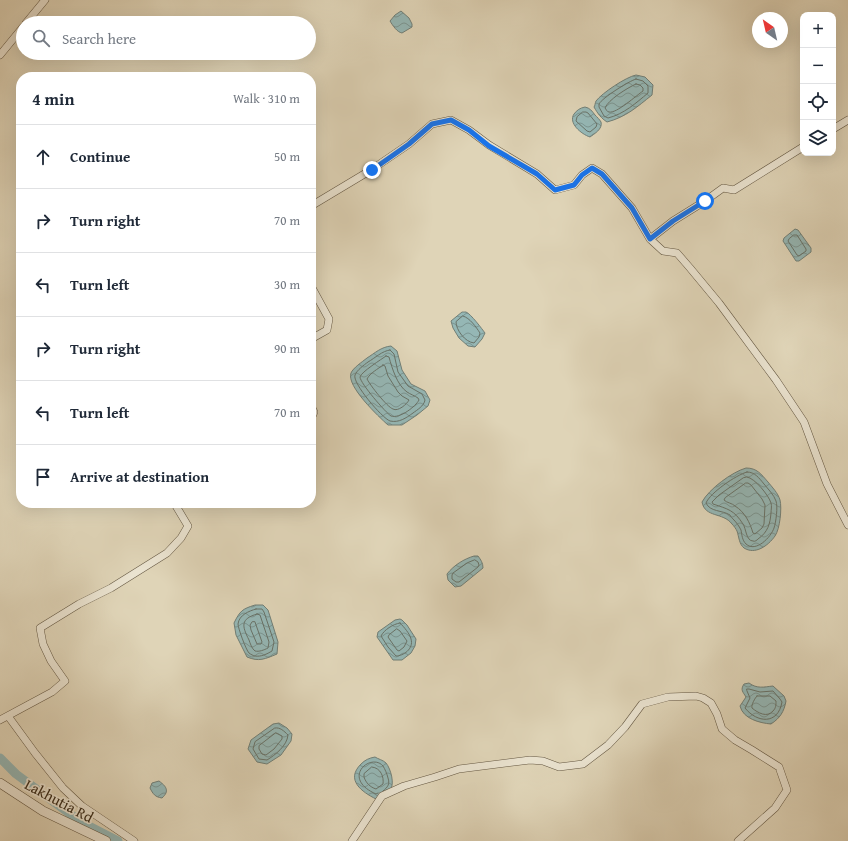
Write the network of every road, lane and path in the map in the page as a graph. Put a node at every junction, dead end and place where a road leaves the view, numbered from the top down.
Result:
1 (45, 0) edge
2 (32, 16) edge
3 (16, 36) edge
4 (0, 55) edge
5 (848, 120) edge
6 (836, 127) edge
7 (800, 149) edge
8 (316, 203) edge
9 (650, 239) junction
10 (316, 295) edge
11 (316, 336) edge
12 (177, 508) edge
13 (848, 525) edge
14 (8, 716) junction
15 (0, 720) edge
16 (0, 783) edge
17 (106, 841) edge
18 (134, 841) edge
19 (352, 841) edge
20 (738, 841) edge

1 - 2 street
3 - 4 street
5 - 6 street
7 - 9 street
8 - 9 street
9 - 13 street
10 - 11 street
12 - 14 street
14 - 15 street
14 - 18 street
16 - 17 street, Lakhutia Rd
19 - 20 street

